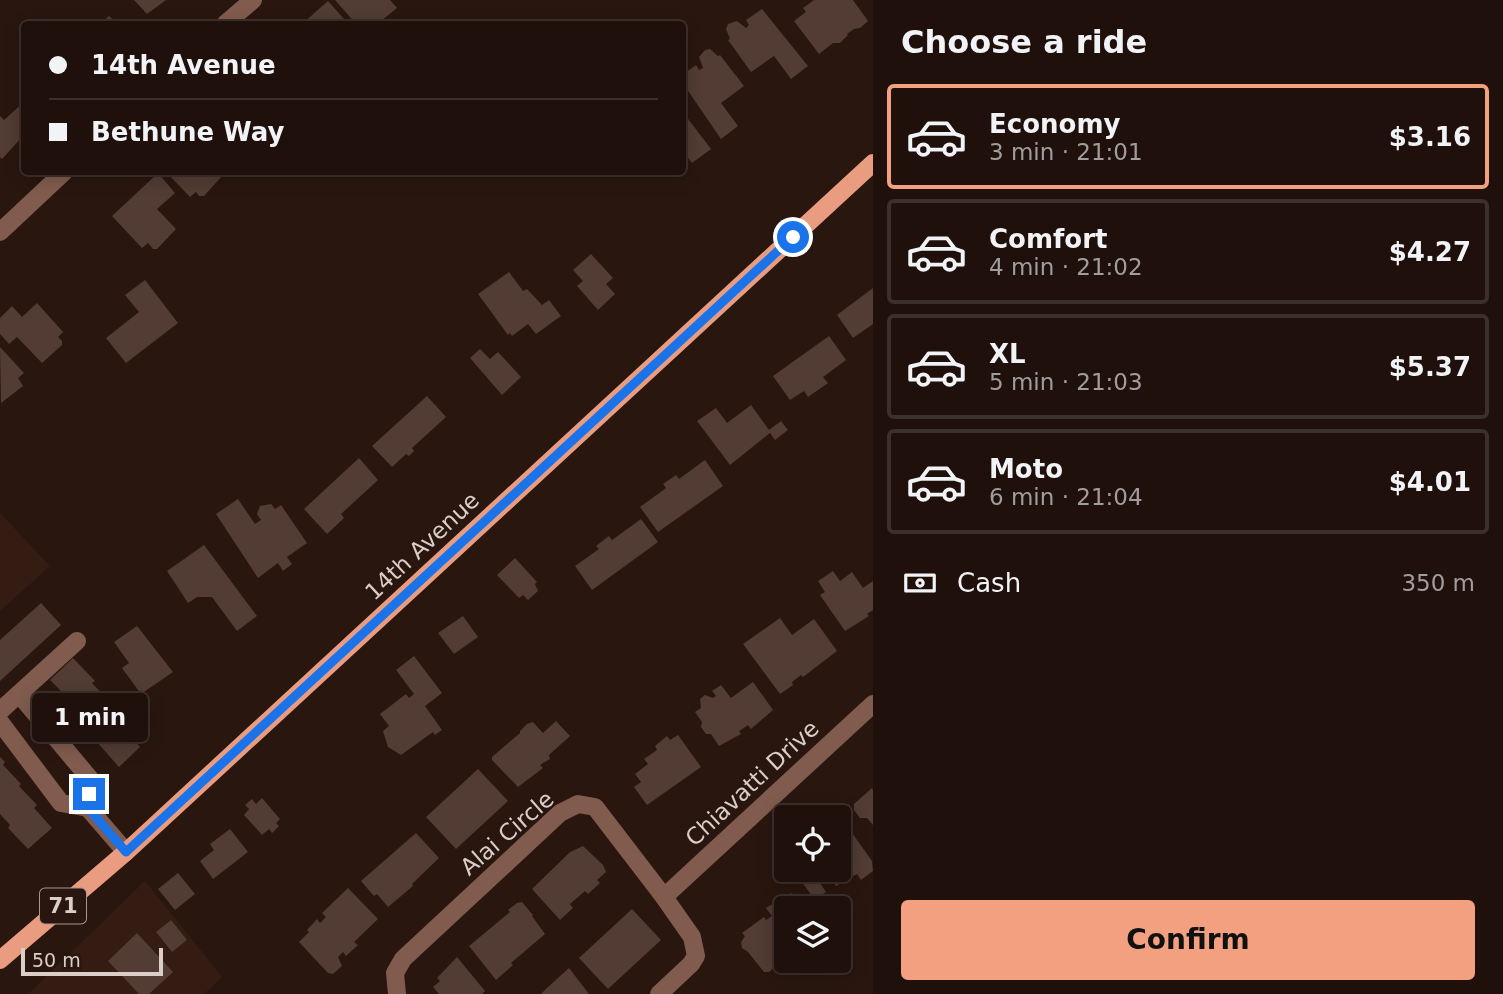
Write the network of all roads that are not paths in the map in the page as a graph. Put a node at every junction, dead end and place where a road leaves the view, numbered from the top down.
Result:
1 (253, 0) edge
2 (228, 21) edge
3 (873, 163) edge
4 (61, 175) edge
5 (0, 232) edge
6 (77, 641) dead end
7 (19, 694) junction
8 (873, 704) edge
9 (0, 711) edge
10 (0, 722) edge
11 (88, 808) junction
12 (126, 852) junction
13 (664, 897) junction
14 (0, 960) edge
15 (397, 994) edge
16 (659, 994) edge

1 - 2 street
3 - 12 main road, 14th Avenue / 71
4 - 5 street
6 - 7 street
7 - 9 street
7 - 11 street
8 - 13 street, Chiavatti Drive
10 - 11 street
11 - 12 street
12 - 14 main road, 14th Avenue / 71
13 - 15 street, Alai Circle
13 - 16 street, Alai Circle

